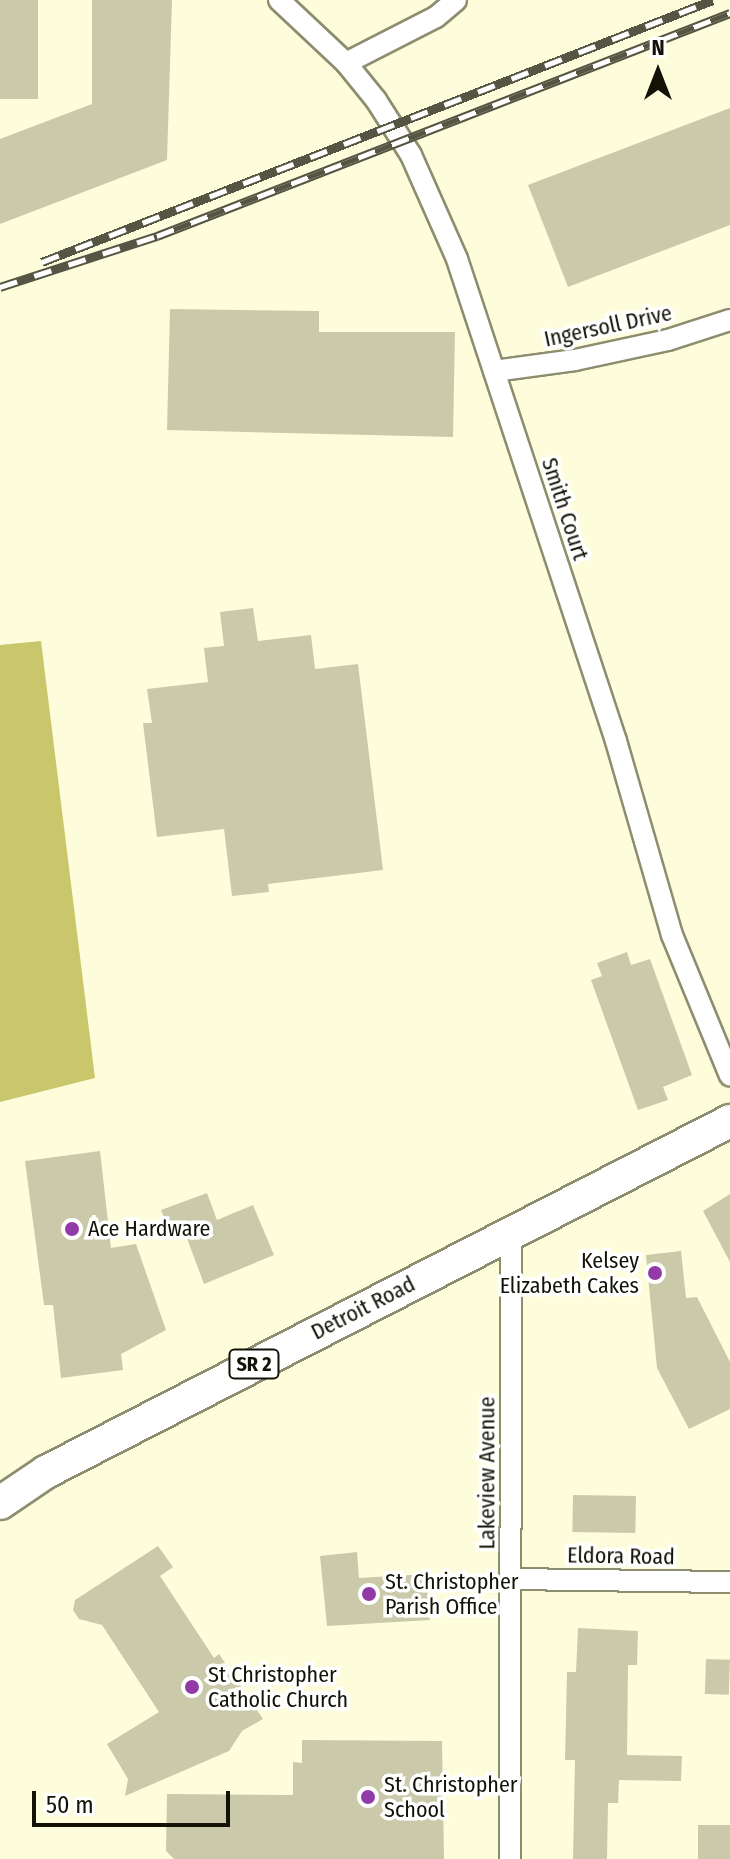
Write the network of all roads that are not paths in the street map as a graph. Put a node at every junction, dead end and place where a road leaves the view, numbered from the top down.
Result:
1 (279, 0) edge
2 (456, 0) edge
3 (346, 63) junction
4 (730, 320) edge
5 (494, 371) junction
6 (730, 1076) edge
7 (730, 1121) edge
8 (511, 1231) junction
9 (0, 1503) edge
10 (511, 1579) junction
11 (730, 1582) edge
12 (510, 1859) edge

1 - 3 street, Smith Court
2 - 3 street
3 - 5 street, Smith Court
4 - 5 street, Ingersoll Drive
5 - 6 street, Smith Court
7 - 8 main road, Detroit Road / SR 2
8 - 9 main road, Detroit Road / SR 2
8 - 10 street, Lakeview Avenue
10 - 11 street, Eldora Road
10 - 12 street, Lakeview Avenue

